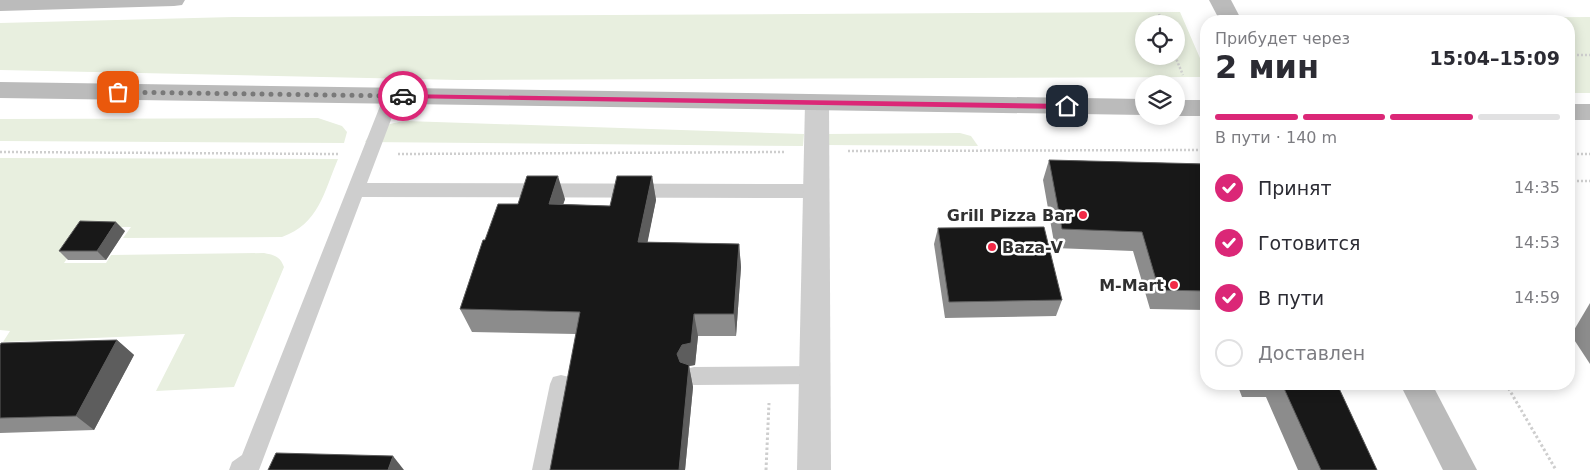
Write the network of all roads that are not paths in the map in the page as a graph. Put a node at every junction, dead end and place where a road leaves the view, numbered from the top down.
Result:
1 (174, 0) edge
2 (1220, 0) edge
3 (0, 5) edge
4 (1228, 15) edge
5 (0, 90) edge
6 (392, 96) junction
7 (817, 103) junction
8 (1135, 108) edge
9 (1185, 108) edge
10 (1200, 108) edge
11 (1575, 112) edge
12 (1590, 112) edge
13 (357, 190) junction
14 (816, 192) junction
15 (814, 375) junction
16 (694, 376) dead end
17 (561, 384) dead end
18 (1419, 390) edge
19 (247, 467) edge
20 (543, 470) edge
21 (814, 470) edge
22 (1460, 470) edge

1 - 3 main road
2 - 4 main road
5 - 6 main road
6 - 7 main road
6 - 13 lane
7 - 8 main road
7 - 14 street
9 - 10 main road
11 - 12 main road
13 - 14 lane
13 - 19 lane
14 - 15 street
15 - 16 lane
15 - 21 street
17 - 20 lane
18 - 22 main road

